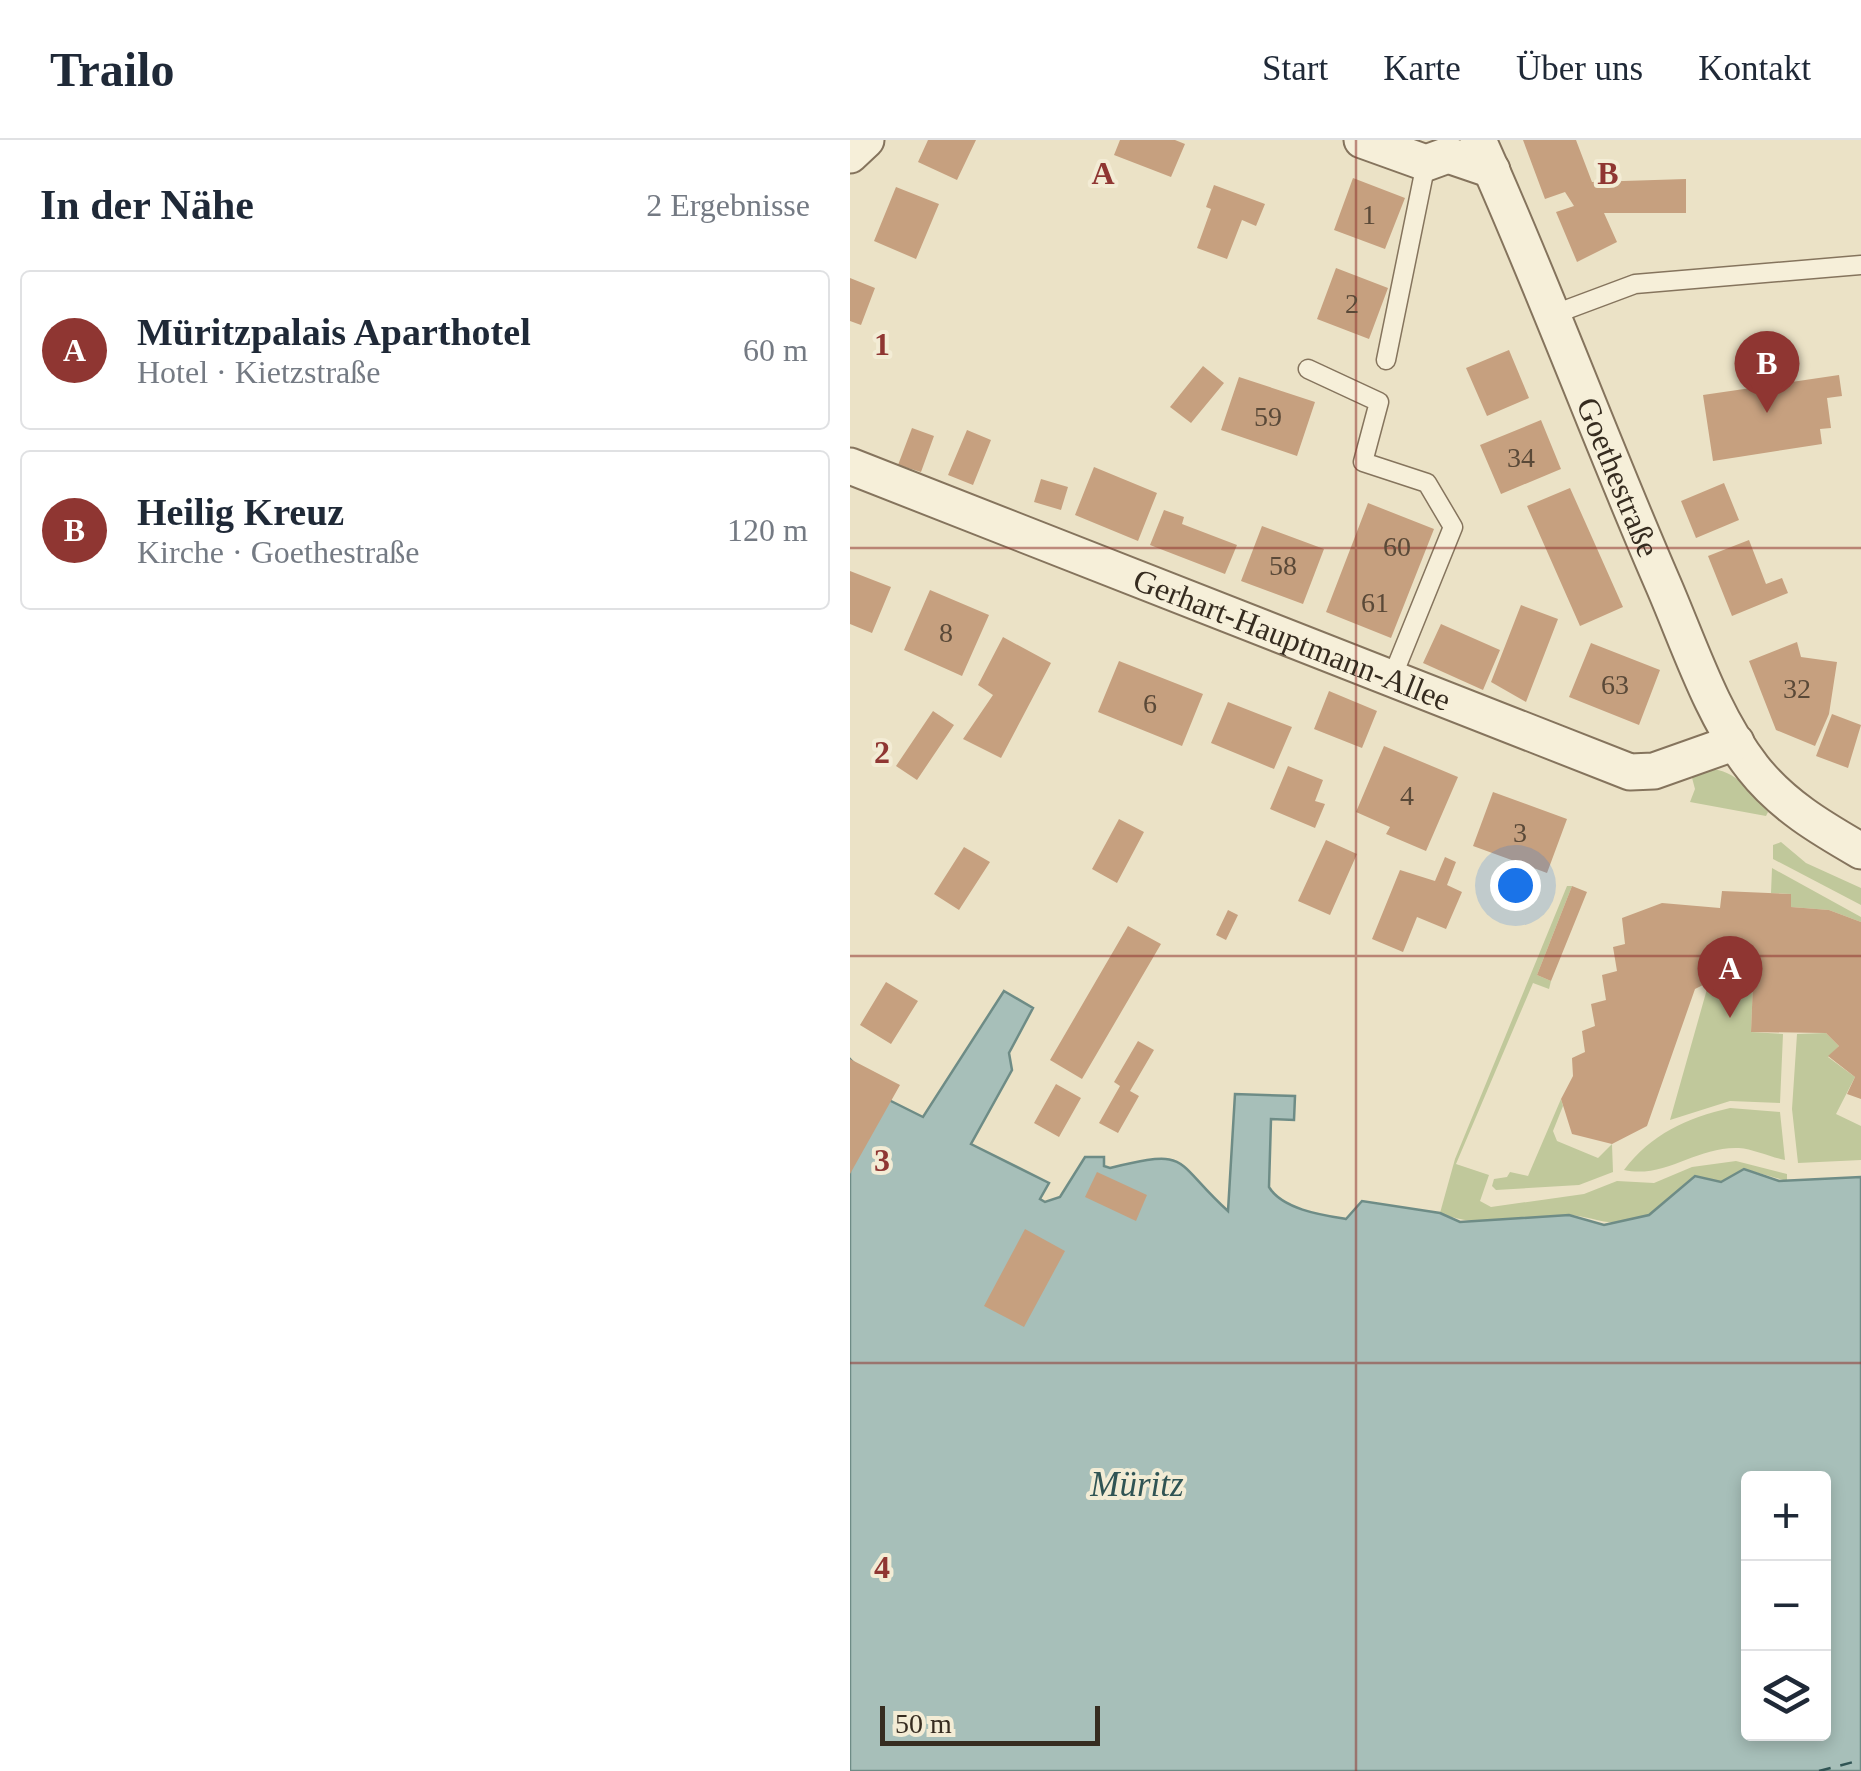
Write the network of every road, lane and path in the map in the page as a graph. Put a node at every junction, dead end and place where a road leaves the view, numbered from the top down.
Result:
1 (866, 140) edge
2 (1362, 140) edge
3 (850, 155) edge
4 (1485, 155) edge
5 (1426, 163) junction
6 (1861, 266) edge
7 (1552, 315) junction
8 (1386, 360) dead end
9 (1308, 369) dead end
10 (850, 466) edge
11 (1390, 681) junction
12 (1736, 742) junction
13 (1861, 851) edge

1 - 3 street
2 - 5 street
4 - 5 street
4 - 7 street, Goethestraße
5 - 8 lane
6 - 7 lane
7 - 12 street, Goethestraße
9 - 11 lane
10 - 11 street, Gerhart-Hauptmann-Allee
11 - 12 street, Gerhart-Hauptmann-Allee
12 - 13 street, Goethestraße

